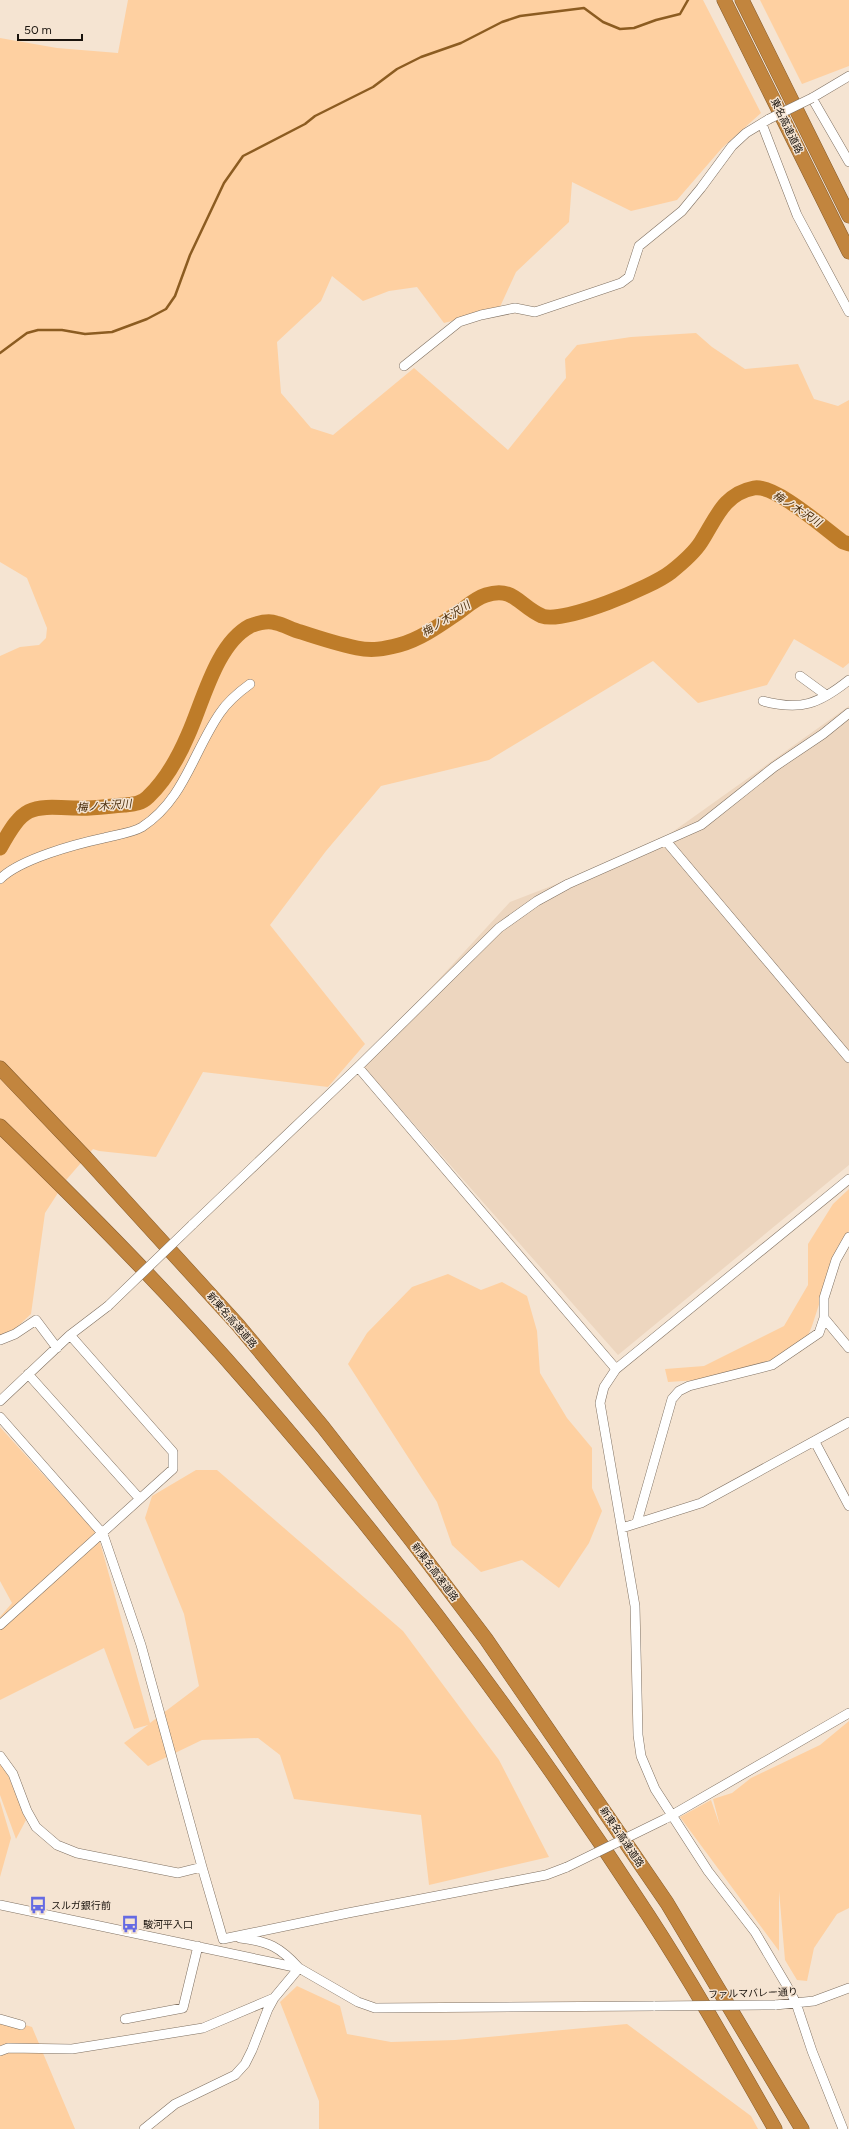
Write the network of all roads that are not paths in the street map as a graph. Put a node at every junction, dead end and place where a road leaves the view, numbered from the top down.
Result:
1 (724, 0) edge
2 (742, 0) edge
3 (849, 76) edge
4 (812, 98) junction
5 (766, 122) junction
6 (849, 162) edge
7 (849, 216) edge
8 (849, 252) edge
9 (849, 312) edge
10 (404, 366) dead end
11 (800, 676) dead end
12 (849, 680) edge
13 (250, 684) dead end
14 (826, 695) junction
15 (763, 701) dead end
16 (849, 713) edge
17 (666, 841) junction
18 (0, 879) edge
19 (849, 1058) edge
20 (358, 1067) junction
21 (0, 1068) edge
22 (0, 1126) edge
23 (849, 1179) edge
24 (849, 1237) edge
25 (824, 1318) junction
26 (70, 1335) junction
27 (0, 1340) edge
28 (57, 1348) junction
29 (849, 1348) edge
30 (616, 1369) junction
31 (28, 1374) junction
32 (0, 1401) edge
33 (0, 1417) edge
34 (849, 1422) edge
35 (815, 1442) junction
36 (139, 1498) junction
37 (849, 1506) edge
38 (638, 1522) junction
39 (622, 1528) junction
40 (103, 1534) junction
41 (0, 1625) edge
42 (849, 1713) edge
43 (0, 1756) edge
44 (669, 1817) junction
45 (202, 1867) junction
46 (0, 1905) edge
47 (224, 1940) junction
48 (198, 1946) junction
49 (226, 1952) junction
50 (299, 1968) junction
51 (849, 1988) edge
52 (274, 1998) junction
53 (796, 2003) junction
54 (0, 2019) edge
55 (125, 2019) dead end
56 (21, 2025) dead end
57 (0, 2051) edge
58 (144, 2129) edge
59 (775, 2129) edge
60 (802, 2129) edge
61 (843, 2129) edge

1 - 8 highway, 東名高速道路
2 - 7 highway, 東名高速道路
3 - 4 street
4 - 5 street, bridge
4 - 6 street
5 - 9 street
5 - 10 street
11 - 14 street
12 - 14 street
13 - 18 street
14 - 15 street
16 - 17 street
17 - 19 street
17 - 20 street
20 - 26 street, bridge
20 - 30 street
21 - 60 highway, 新東名高速道路
22 - 59 highway
23 - 30 street
24 - 25 street
25 - 29 street
25 - 38 street
26 - 28 street
26 - 36 street
27 - 28 street
28 - 31 street
30 - 39 street
31 - 32 street
31 - 36 street
33 - 40 street
34 - 35 street
35 - 37 street
35 - 38 street
36 - 40 street
38 - 39 street
39 - 44 street
40 - 41 street
40 - 45 street
42 - 44 street
43 - 45 street
44 - 47 street, bridge
44 - 53 street
45 - 47 street
46 - 48 street
47 - 49 street
47 - 50 street
48 - 49 street
48 - 55 street
49 - 50 street
50 - 52 street
50 - 53 street, ファルマバレー通り, bridge
51 - 53 street, ファルマバレー通り
52 - 57 street
52 - 58 street
53 - 61 street
54 - 56 street

